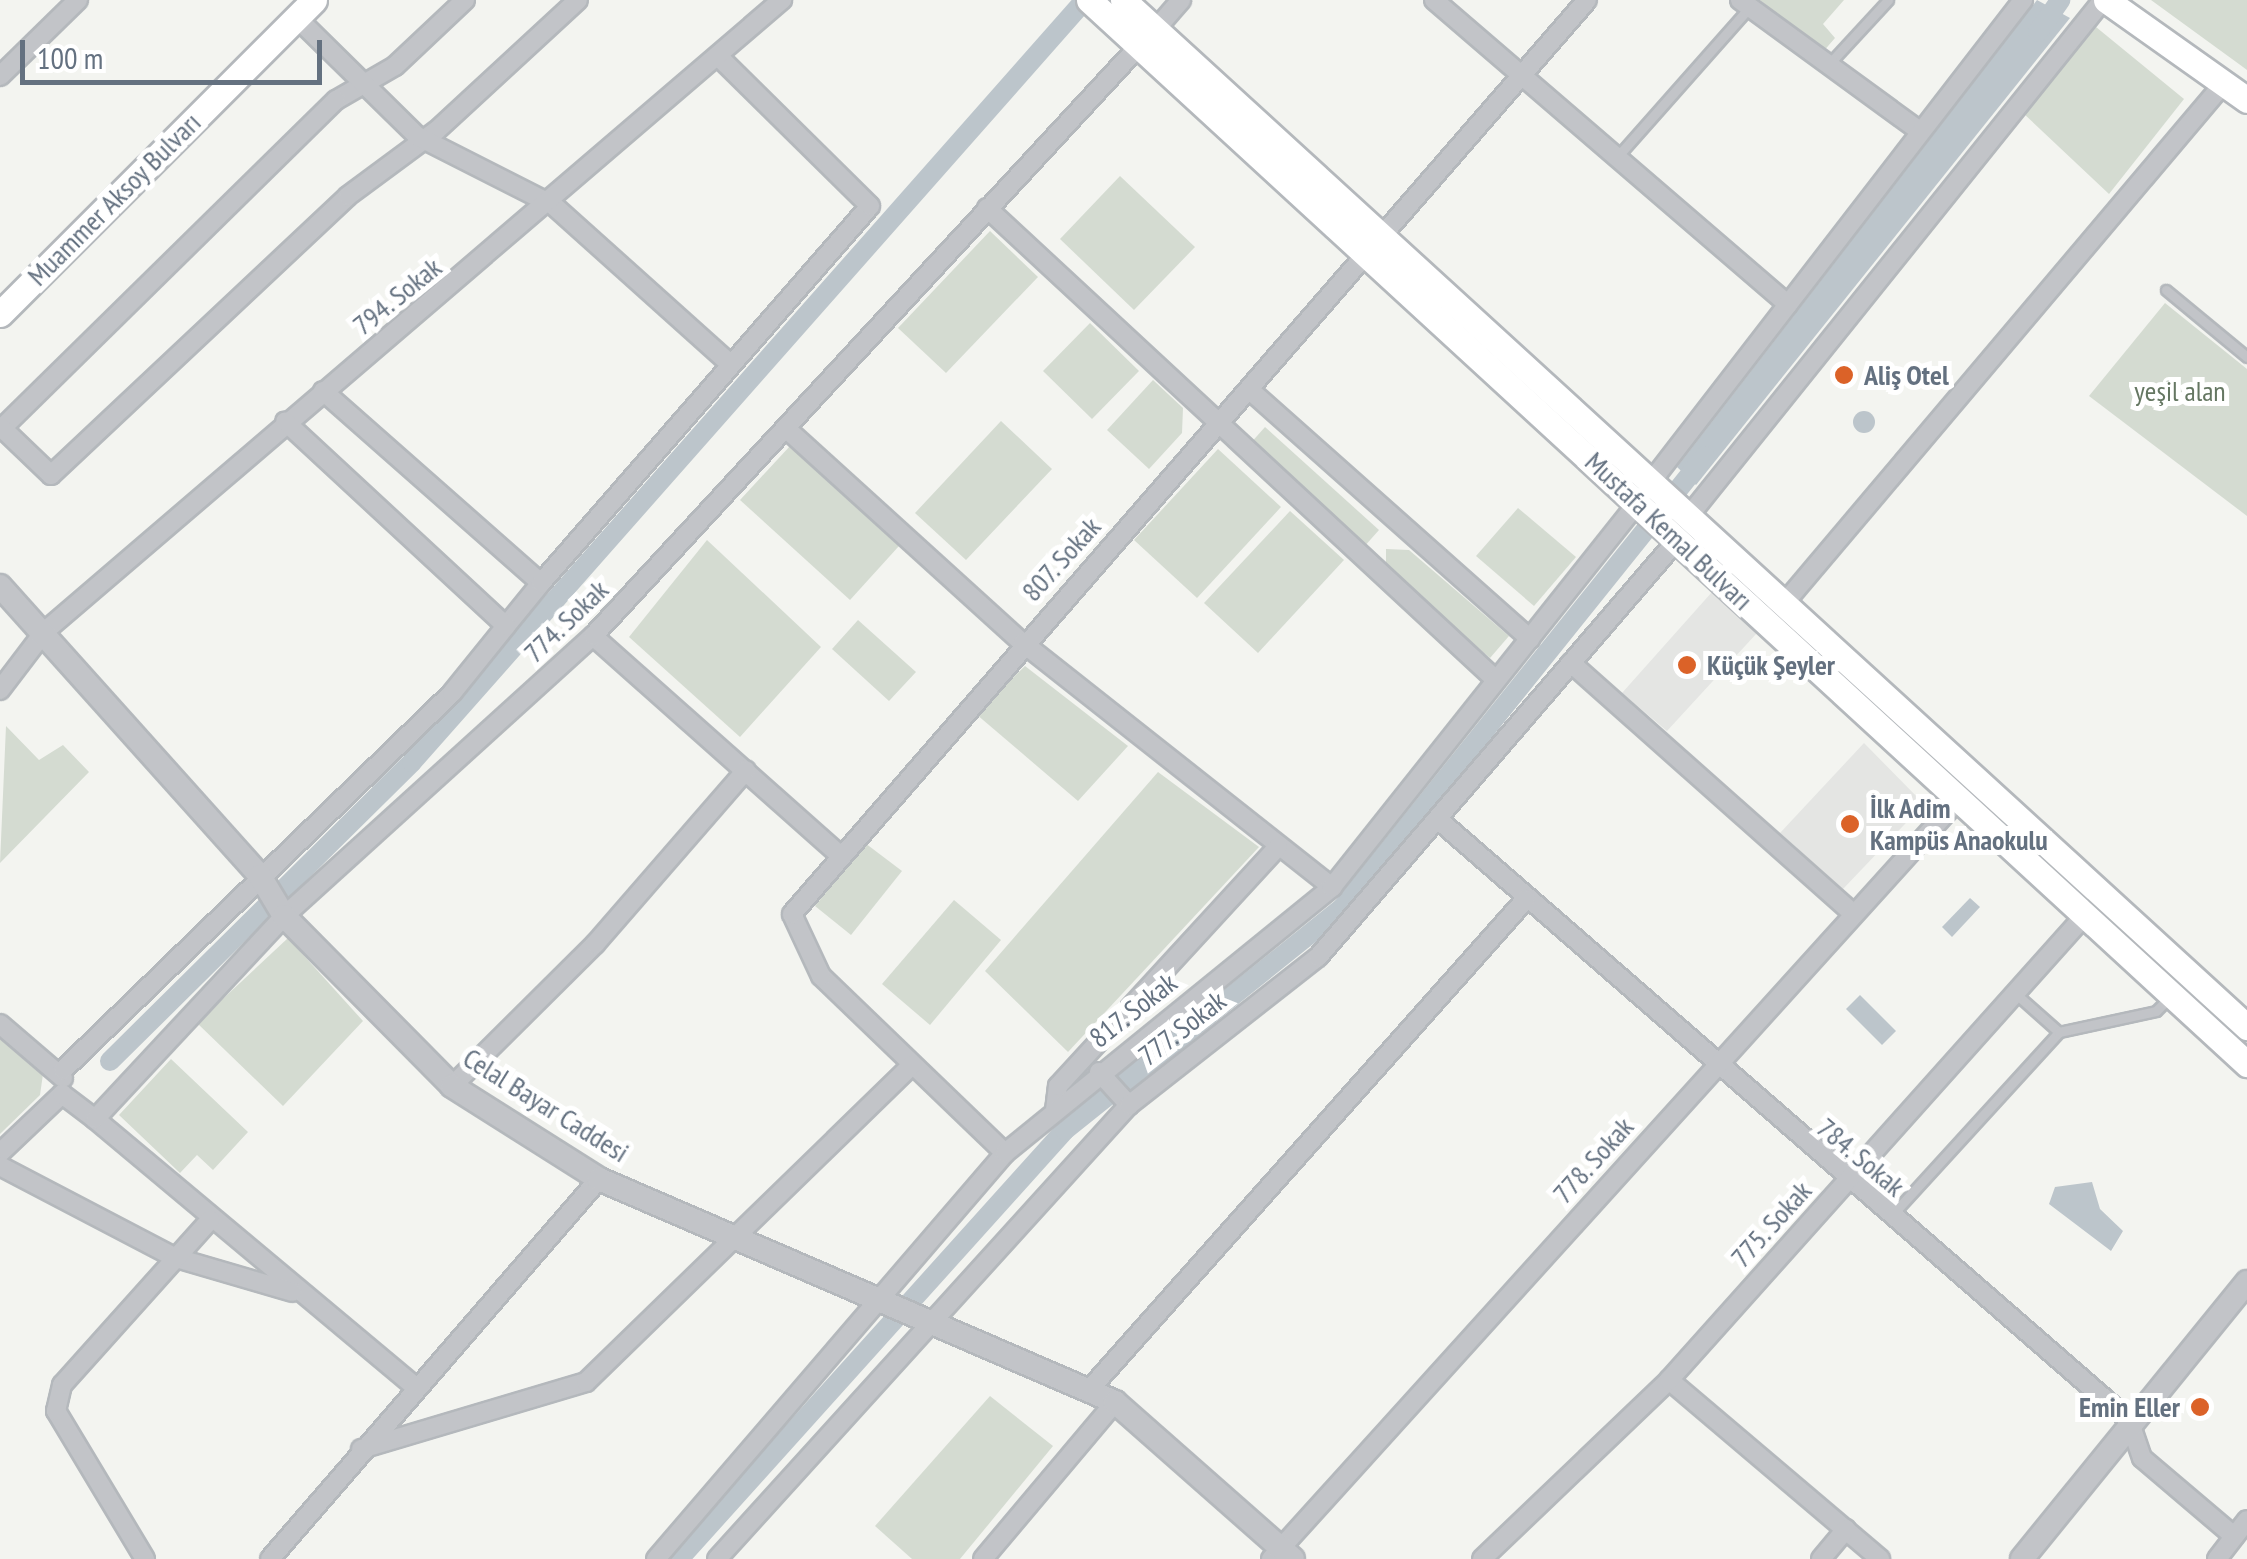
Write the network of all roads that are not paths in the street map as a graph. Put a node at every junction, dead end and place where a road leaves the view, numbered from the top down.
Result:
1 (78, 0) edge
2 (465, 0) edge
3 (578, 0) edge
4 (782, 0) edge
5 (1123, 0) edge
6 (1181, 0) edge
7 (1434, 0) edge
8 (1588, 0) edge
9 (1888, 0) edge
10 (2023, 0) edge
11 (2104, 0) edge
12 (1091, 2) edge
13 (1744, 4) edge
14 (305, 9) edge
15 (1147, 38) junction
16 (720, 58) junction
17 (1829, 64) junction
18 (0, 76) edge
19 (1516, 76) junction
20 (2224, 84) junction
21 (369, 86) junction
22 (2247, 100) edge
23 (1917, 129) junction
24 (417, 136) junction
25 (1615, 159) junction
26 (553, 204) junction
27 (987, 208) junction
28 (1380, 234) junction
29 (1363, 255) junction
30 (2166, 290) dead end
31 (1788, 306) junction
32 (0, 314) edge
33 (2247, 357) edge
34 (729, 363) junction
35 (323, 392) junction
36 (1252, 392) junction
37 (285, 422) junction
38 (1219, 423) junction
39 (1, 427) edge
40 (791, 433) junction
41 (1654, 478) junction
42 (1638, 501) junction
43 (1692, 512) junction
44 (1678, 539) junction
45 (541, 583) junction
46 (0, 586) edge
47 (1787, 600) junction
48 (506, 626) junction
49 (44, 632) junction
50 (593, 636) junction
51 (1530, 638) junction
52 (1023, 643) junction
53 (1572, 663) junction
54 (1496, 680) junction
55 (0, 690) edge
56 (746, 770) junction
57 (1958, 800) junction
58 (1441, 822) junction
59 (1278, 847) junction
60 (838, 852) junction
61 (260, 876) junction
62 (1332, 887) junction
63 (1526, 900) junction
64 (1853, 913) junction
65 (2087, 913) junction
66 (284, 916) junction
67 (2015, 993) junction
68 (2173, 994) junction
69 (0, 1024) edge
70 (2247, 1027) edge
71 (2059, 1032) junction
72 (2247, 1064) edge
73 (912, 1065) junction
74 (1712, 1067) junction
75 (63, 1070) junction
76 (1099, 1072) junction
77 (452, 1086) junction
78 (62, 1094) junction
79 (1129, 1105) junction
80 (1055, 1110) junction
81 (96, 1119) junction
82 (0, 1153) edge
83 (1005, 1153) junction
84 (0, 1166) edge
85 (600, 1180) junction
86 (1846, 1181) junction
87 (1890, 1217) junction
88 (210, 1220) junction
89 (743, 1238) junction
90 (176, 1258) junction
91 (2247, 1282) edge
92 (302, 1295) junction
93 (885, 1298) junction
94 (937, 1324) junction
95 (1670, 1380) junction
96 (412, 1385) junction
97 (1089, 1390) junction
98 (1114, 1402) junction
99 (2129, 1420) junction
100 (360, 1449) junction
101 (2247, 1520) edge
102 (1846, 1529) junction
103 (2234, 1536) junction
104 (989, 1552) edge
105 (1282, 1555) edge
106 (145, 1559) edge
107 (270, 1559) edge
108 (656, 1559) edge
109 (718, 1559) edge
110 (1010, 1559) edge
111 (1482, 1559) edge
112 (1821, 1559) edge
113 (1880, 1559) edge
114 (2022, 1559) edge
115 (2217, 1559) edge

1 - 18 street
2 - 21 street
3 - 24 street
4 - 16 street, 794. Sokak
5 - 15 main road, Mustafa Kemal Bulvarı
6 - 15 street, 774. Sokak
7 - 19 street
8 - 19 street, 807. Sokak
9 - 17 lane
10 - 23 street
11 - 20 main road
11 - 43 street
12 - 15 main road, Mustafa Kemal Bulvarı
13 - 17 street
13 - 25 lane
14 - 21 street
14 - 32 main road, Muammer Aksoy Bulvarı
15 - 27 street, 774. Sokak
15 - 28 main road, Mustafa Kemal Bulvarı
15 - 29 main road, Mustafa Kemal Bulvarı
16 - 26 street, 794. Sokak
16 - 34 street
17 - 23 street
19 - 25 street
19 - 28 street, 807. Sokak
20 - 22 main road
20 - 47 street
21 - 24 street
21 - 39 street
23 - 31 street
24 - 26 street
24 - 39 street
25 - 31 street
26 - 34 street
26 - 35 street, 794. Sokak
27 - 38 street
27 - 40 street, 774. Sokak
28 - 29 street, 807. Sokak
28 - 41 main road, Mustafa Kemal Bulvarı
29 - 36 street, 807. Sokak
29 - 42 main road, Mustafa Kemal Bulvarı
30 - 33 lane
31 - 41 street
34 - 45 street
35 - 37 street, 794. Sokak
35 - 45 street
36 - 38 street, 807. Sokak
36 - 51 street
37 - 48 street
37 - 49 street, 794. Sokak
38 - 52 street, 807. Sokak
38 - 54 street
40 - 50 street, 774. Sokak
40 - 52 street
41 - 43 main road, Mustafa Kemal Bulvarı
42 - 44 main road, Mustafa Kemal Bulvarı
42 - 51 street, 817. Sokak
43 - 47 main road, Mustafa Kemal Bulvarı
44 - 53 street, 777. Sokak
44 - 57 main road, Mustafa Kemal Bulvarı
45 - 48 street
46 - 49 street, Celal Bayar Caddesi
47 - 70 main road, Mustafa Kemal Bulvarı
48 - 61 street
49 - 55 street, 794. Sokak
49 - 61 street, Celal Bayar Caddesi
50 - 56 street
50 - 66 street, 774. Sokak
51 - 54 street, 817. Sokak
52 - 59 street
52 - 60 street, 807. Sokak
53 - 58 street, 777. Sokak
53 - 64 street
54 - 62 street, 817. Sokak
56 - 60 street
56 - 77 street
57 - 64 street, 778. Sokak
57 - 65 main road, Mustafa Kemal Bulvarı
58 - 63 street, 784. Sokak
58 - 79 street, 777. Sokak
59 - 62 street
59 - 80 street
60 - 73 street, 807. Sokak
61 - 66 street, Celal Bayar Caddesi
61 - 75 street
62 - 76 street, 817. Sokak
63 - 74 street, 784. Sokak
63 - 97 street
64 - 74 street, 778. Sokak
65 - 67 street, 775. Sokak
65 - 68 main road, Mustafa Kemal Bulvarı
66 - 77 street, Celal Bayar Caddesi
66 - 81 street, 774. Sokak
67 - 71 lane
67 - 86 street, 775. Sokak
68 - 71 lane
68 - 72 main road, Mustafa Kemal Bulvarı
69 - 75 street
71 - 87 lane
73 - 83 street, 807. Sokak
73 - 89 street
74 - 86 street, 784. Sokak
74 - 105 street, 778. Sokak
75 - 78 street
76 - 79 street
76 - 80 street, 817. Sokak
77 - 85 street, Celal Bayar Caddesi
78 - 81 street
78 - 82 street
79 - 94 street, 777. Sokak
80 - 83 street, 817. Sokak
81 - 88 street
83 - 93 street, 817. Sokak
84 - 90 street
85 - 89 street, Celal Bayar Caddesi
85 - 96 street
86 - 87 street, 784. Sokak
86 - 95 street, 775. Sokak
87 - 99 street, 784. Sokak
88 - 90 street
88 - 92 street
89 - 93 street, Celal Bayar Caddesi
89 - 100 street
90 - 92 street
90 - 106 street
91 - 99 street
92 - 96 street
93 - 94 street, Celal Bayar Caddesi
93 - 108 street, 817. Sokak
94 - 97 street, Celal Bayar Caddesi
94 - 109 street, 777. Sokak
95 - 102 street
95 - 111 street, 775. Sokak
96 - 100 street
97 - 98 street, Celal Bayar Caddesi
98 - 104 street
98 - 105 street, Celal Bayar Caddesi
99 - 103 street, 784. Sokak
99 - 114 street
100 - 107 street
101 - 103 street
102 - 112 street
102 - 113 street
103 - 115 street
104 - 110 street

